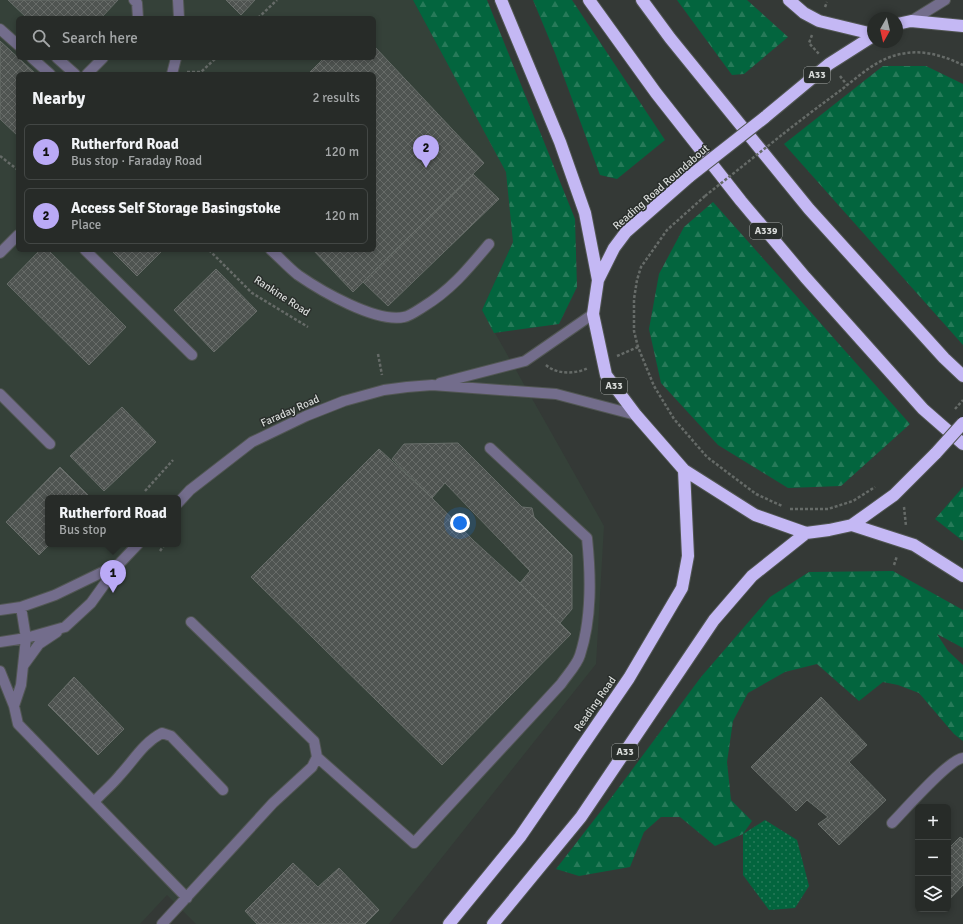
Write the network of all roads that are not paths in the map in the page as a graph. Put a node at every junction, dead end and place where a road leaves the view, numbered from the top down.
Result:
1 (134, 0) edge
2 (178, 0) edge
3 (501, 0) edge
4 (589, 0) edge
5 (642, 0) edge
6 (789, 0) edge
7 (945, 0) edge
8 (138, 16) edge
9 (179, 16) edge
10 (911, 21) junction
11 (903, 23) edge
12 (963, 26) edge
13 (0, 29) edge
14 (867, 33) edge
15 (867, 39) edge
16 (16, 43) edge
17 (34, 60) edge
18 (59, 60) edge
19 (101, 60) edge
20 (176, 60) edge
21 (48, 72) edge
22 (73, 72) edge
23 (88, 72) edge
24 (172, 72) edge
25 (16, 237) edge
26 (489, 244) dead end
27 (86, 252) edge
28 (273, 252) edge
29 (0, 253) edge
30 (598, 280) junction
31 (593, 314) junction
32 (192, 355) dead end
33 (963, 376) edge
34 (432, 385) junction
35 (0, 394) edge
36 (636, 415) junction
37 (963, 423) edge
38 (50, 444) dead end
39 (963, 444) edge
40 (490, 448) dead end
41 (684, 470) junction
42 (181, 500) edge
43 (852, 525) junction
44 (806, 532) junction
45 (135, 547) edge
46 (119, 564) junction
47 (963, 576) edge
48 (20, 607) junction
49 (0, 610) edge
50 (191, 622) dead end
51 (65, 627) junction
52 (26, 638) junction
53 (0, 642) edge
54 (23, 666) junction
55 (0, 671) edge
56 (14, 706) junction
57 (316, 756) junction
58 (963, 758) edge
59 (223, 790) dead end
60 (94, 802) junction
61 (892, 823) dead end
62 (186, 898) junction
63 (162, 924) edge
64 (450, 924) edge
65 (493, 924) edge

1 - 8 street
2 - 9 street
3 - 30 highway
4 - 39 highway, A339
5 - 33 highway
6 - 14 highway
7 - 10 street
10 - 11 highway
10 - 12 highway
13 - 16 street
15 - 30 highway, Reading Road Roundabout / A33, bridge
17 - 21 street
18 - 22 street
19 - 23 street
20 - 24 street
25 - 29 street
26 - 28 street
27 - 32 street
30 - 31 highway, Reading Road Roundabout / A33
31 - 34 street, Faraday Road
31 - 36 highway, Reading Road Roundabout / A33
34 - 36 street, Faraday Road
34 - 42 street, Faraday Road
35 - 38 street
36 - 41 highway, Reading Road Roundabout / A33
37 - 43 highway, Reading Road Roundabout / A33, bridge
40 - 57 street
41 - 44 highway, Reading Road Roundabout / A33
41 - 64 highway, Reading Road
43 - 44 highway, Reading Road Roundabout / A33
43 - 47 highway
44 - 65 highway, A33
45 - 46 street
46 - 48 street
46 - 51 street
48 - 49 street
48 - 52 street
50 - 57 street
51 - 52 street
51 - 54 street
52 - 53 street
52 - 54 street
54 - 56 street
55 - 56 street
56 - 60 street
57 - 62 street
58 - 61 street
59 - 60 street
60 - 62 street
62 - 63 street

